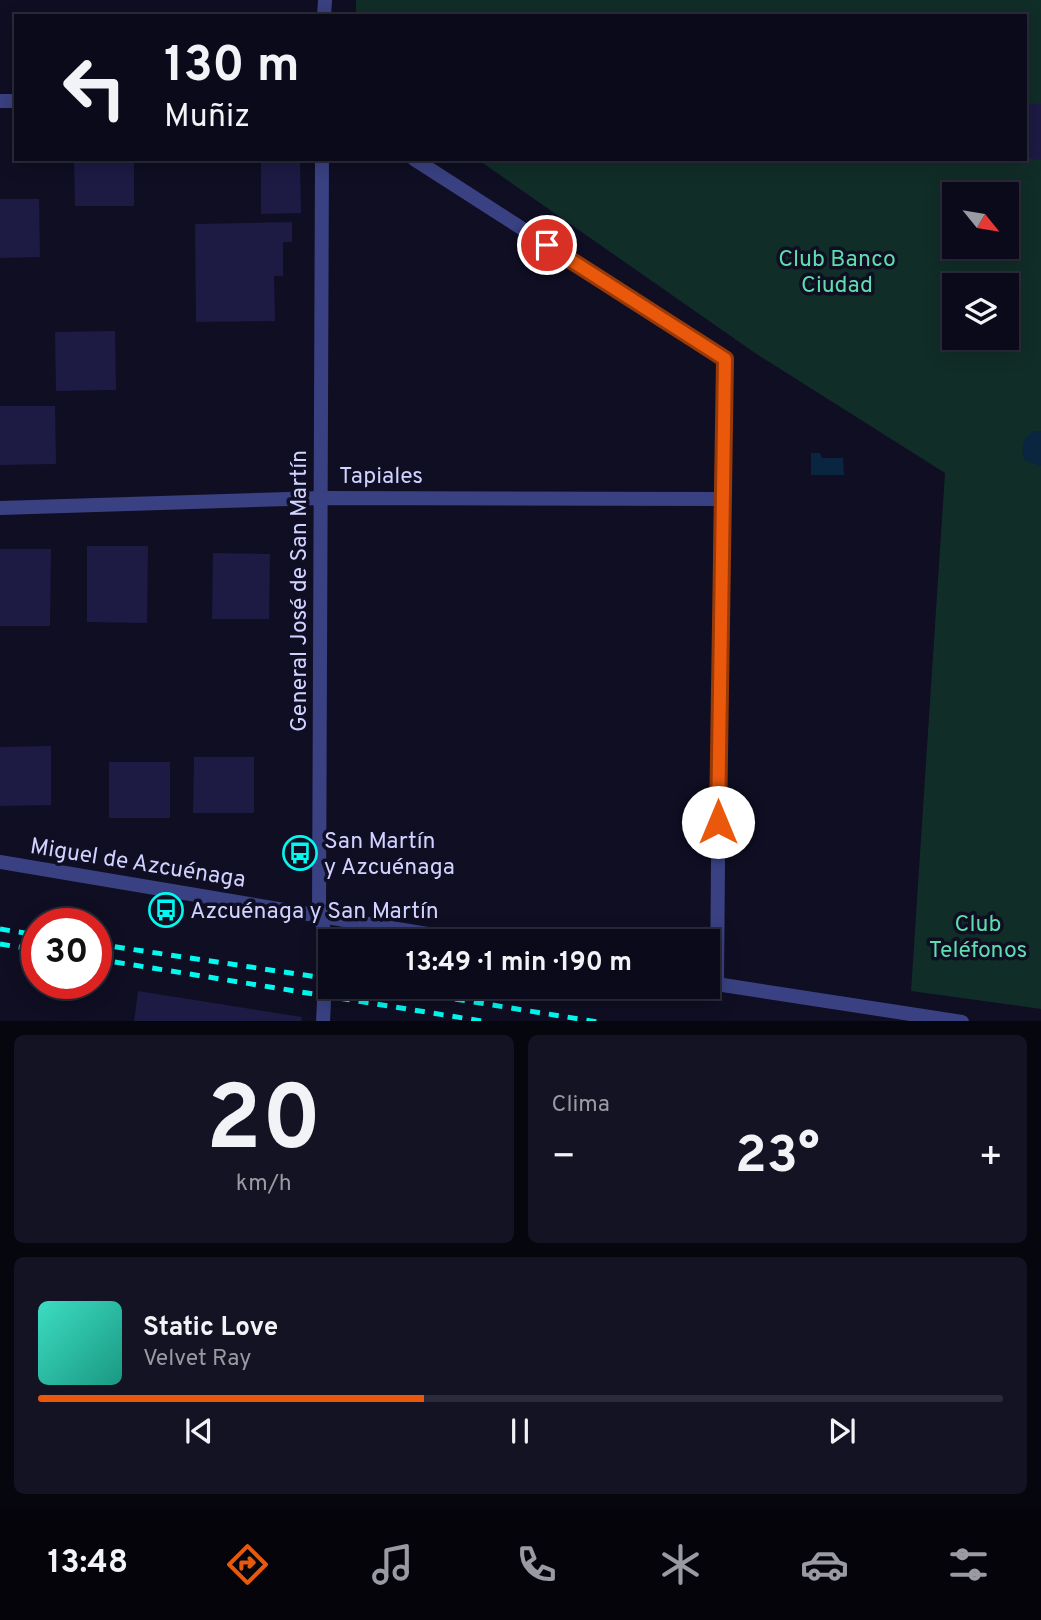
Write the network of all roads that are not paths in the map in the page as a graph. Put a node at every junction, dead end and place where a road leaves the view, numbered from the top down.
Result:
1 (322, 161) edge
2 (417, 161) edge
3 (321, 498) junction
4 (720, 499) junction
5 (0, 508) edge
6 (0, 862) edge
7 (319, 914) junction
8 (403, 929) edge
9 (714, 929) edge
10 (720, 984) edge
11 (323, 1021) edge
12 (962, 1021) edge

1 - 3 street, General José de San Martín
2 - 4 street
3 - 4 street, Tapiales
3 - 5 street, Tapiales
3 - 7 street, General José de San Martín
4 - 9 street
6 - 7 street, Miguel de Azcuénaga
7 - 8 street, Miguel de Azcuénaga
7 - 11 street, General José de San Martín
10 - 12 street

